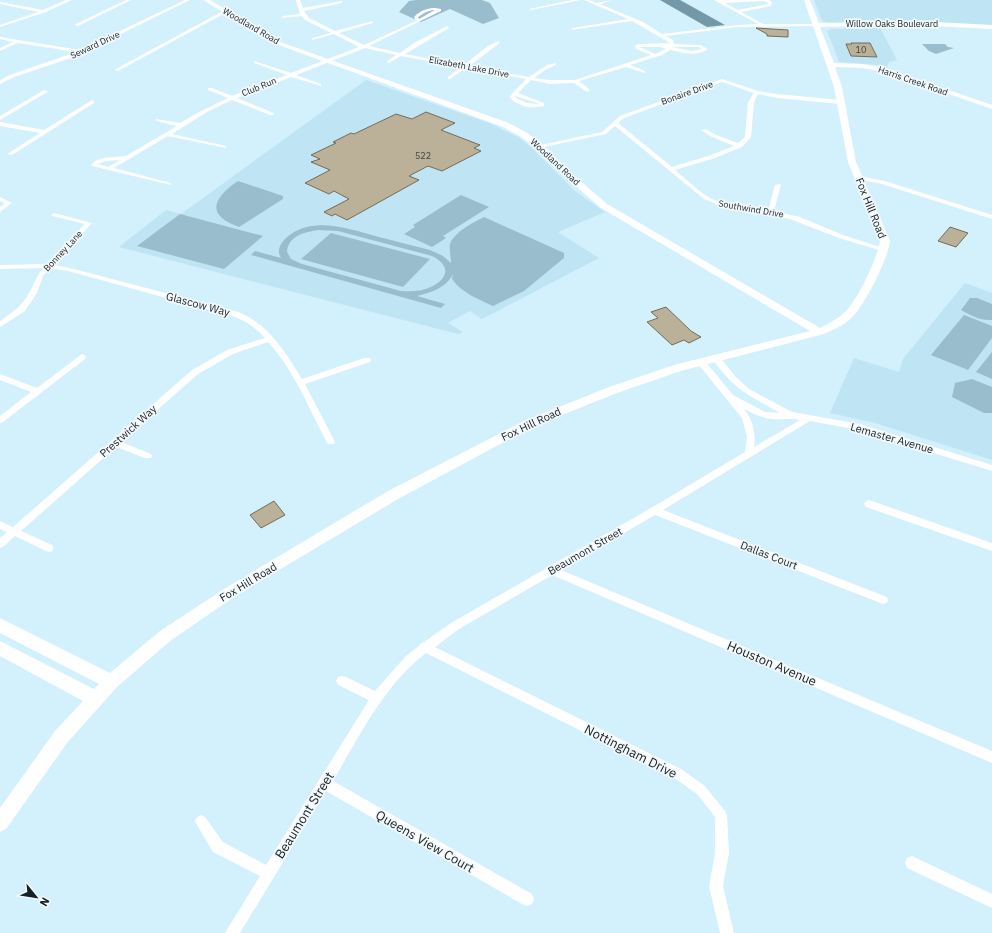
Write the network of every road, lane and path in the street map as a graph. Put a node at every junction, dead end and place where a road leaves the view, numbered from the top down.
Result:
1 (70, 0) edge
2 (129, 0) edge
3 (188, 0) edge
4 (206, 0) edge
5 (298, 0) edge
6 (579, 0) edge
7 (586, 0) edge
8 (611, 0) edge
9 (763, 0) edge
10 (807, 0) edge
11 (718, 1) edge
12 (0, 2) edge
13 (341, 2) dead end
14 (596, 4) junction
15 (531, 9) dead end
16 (44, 11) junction
17 (738, 11) junction
18 (225, 12) junction
19 (302, 12) junction
20 (283, 17) dead end
21 (633, 19) junction
22 (418, 21) junction
23 (650, 21) dead end
24 (370, 22) dead end
25 (641, 23) junction
26 (76, 25) dead end
27 (763, 25) junction
28 (0, 26) edge
29 (817, 26) junction
30 (447, 27) dead end
31 (992, 28) edge
32 (573, 29) dead end
33 (334, 33) junction
34 (663, 36) junction
35 (0, 38) edge
36 (314, 39) dead end
37 (18, 41) junction
38 (498, 42) dead end
39 (365, 46) junction
40 (663, 46) junction
41 (671, 47) junction
42 (0, 50) edge
43 (81, 52) junction
44 (401, 54) junction
45 (654, 55) junction
46 (327, 60) junction
47 (256, 62) dead end
48 (389, 62) dead end
49 (554, 64) dead end
50 (626, 65) junction
51 (831, 65) junction
52 (466, 66) junction
53 (116, 70) dead end
54 (643, 72) dead end
55 (291, 74) junction
56 (450, 78) dead end
57 (531, 79) junction
58 (575, 81) junction
59 (0, 82) edge
60 (319, 85) dead end
61 (210, 88) dead end
62 (587, 90) dead end
63 (46, 91) dead end
64 (757, 92) junction
65 (515, 94) junction
66 (232, 98) junction
67 (92, 102) dead end
68 (840, 102) junction
69 (992, 107) edge
70 (272, 114) dead end
71 (0, 118) edge
72 (158, 120) dead end
73 (615, 123) junction
74 (0, 124) edge
75 (180, 125) junction
76 (704, 130) dead end
77 (45, 132) junction
78 (166, 134) junction
79 (539, 146) junction
80 (740, 146) junction
81 (224, 147) dead end
82 (10, 154) dead end
83 (127, 158) junction
84 (109, 169) junction
85 (672, 169) junction
86 (859, 178) junction
87 (169, 184) dead end
88 (778, 185) dead end
89 (0, 199) edge
90 (0, 210) edge
91 (771, 212) junction
92 (54, 215) dead end
93 (992, 217) edge
94 (884, 250) junction
95 (48, 266) junction
96 (0, 267) edge
97 (0, 325) edge
98 (820, 332) junction
99 (270, 339) junction
100 (82, 357) dead end
101 (716, 358) junction
102 (367, 360) dead end
103 (702, 362) junction
104 (0, 377) edge
105 (300, 384) junction
106 (37, 391) junction
107 (732, 398) junction
108 (790, 416) junction
109 (807, 419) junction
110 (0, 420) edge
111 (331, 442) dead end
112 (115, 443) junction
113 (749, 454) junction
114 (148, 456) dead end
115 (992, 468) edge
116 (869, 504) dead end
117 (654, 511) junction
118 (0, 526) edge
119 (14, 532) junction
120 (0, 544) edge
121 (992, 547) edge
122 (49, 548) dead end
123 (552, 570) junction
124 (883, 600) dead end
125 (0, 625) edge
126 (0, 648) edge
127 (424, 648) junction
128 (342, 681) dead end
129 (111, 682) junction
130 (377, 698) junction
131 (96, 699) junction
132 (992, 757) edge
133 (324, 783) junction
134 (202, 821) dead end
135 (0, 823) edge
136 (912, 863) dead end
137 (268, 873) junction
138 (527, 899) dead end
139 (992, 901) edge
140 (232, 933) edge
141 (727, 933) edge

1 - 16 street
2 - 26 street
3 - 43 street, Seward Drive
4 - 18 main road, Woodland Road
5 - 19 street
6 - 15 street
7 - 14 street
8 - 14 street
9 - 11 street
9 - 17 street
10 - 29 main road, Fox Hill Road
11 - 17 street
12 - 16 street
13 - 19 street
14 - 21 street
16 - 28 street
17 - 27 street
18 - 46 main road, Woodland Road
18 - 53 street
19 - 20 street
19 - 33 street, Elizabeth Lake Drive
21 - 25 street
21 - 32 street
22 - 22 street, Club Run
22 - 39 street, Club Run
23 - 25 street
24 - 33 street
25 - 34 street
27 - 29 street
27 - 34 street
29 - 31 main road, Willow Oaks Boulevard
29 - 51 main road, Fox Hill Road
30 - 44 street
33 - 36 street
33 - 39 street, Elizabeth Lake Drive
34 - 40 street, Elizabeth Lake Drive
34 - 41 street
35 - 37 street
37 - 42 street
37 - 43 street
38 - 52 street
39 - 44 street, Elizabeth Lake Drive
39 - 46 street, Club Run
40 - 41 street
40 - 45 street, Elizabeth Lake Drive
40 - 45 street
41 - 41 street, Elizabeth Lake Drive
41 - 45 street, Elizabeth Lake Drive
43 - 59 street, Seward Drive
44 - 48 street
44 - 52 street, Elizabeth Lake Drive
45 - 50 street, Elizabeth Lake Drive
46 - 55 street, Club Run
46 - 79 main road, Woodland Road
47 - 55 street
49 - 57 street
50 - 54 street
50 - 58 street, Elizabeth Lake Drive
51 - 68 main road, Fox Hill Road
51 - 69 main road, Harris Creek Road
52 - 56 street
52 - 57 street, Elizabeth Lake Drive
55 - 60 street
55 - 66 street, Club Run
57 - 58 street, Elizabeth Lake Drive
57 - 65 street
58 - 62 street
61 - 66 street
63 - 71 street
64 - 68 street, Bonaire Drive
64 - 73 street, Bonaire Drive
64 - 80 street
65 - 65 street
66 - 70 street
66 - 75 street, Club Run
67 - 77 street
68 - 86 main road, Fox Hill Road
72 - 75 street
73 - 79 street, Bonaire Drive
73 - 85 street, Southwind Drive
74 - 77 street
75 - 78 street, Club Run
76 - 80 street
77 - 82 street
78 - 81 street
78 - 83 street, Club Run
79 - 98 main road, Woodland Road
80 - 85 street
83 - 84 street, Club Run
83 - 84 street
84 - 87 street
85 - 91 street, Southwind Drive
86 - 93 street
86 - 94 main road, Fox Hill Road
88 - 91 street
89 - 90 street
91 - 94 street, Southwind Drive
92 - 95 street, Bonney Lane
94 - 98 main road, Fox Hill Road
95 - 96 street, Glascow Way
95 - 97 street, Bonney Lane
95 - 99 street, Glascow Way
98 - 101 main road, Fox Hill Road
99 - 105 street, Glascow Way
99 - 112 street, Prestwick Way
100 - 106 street
101 - 103 main road, Fox Hill Road
101 - 108 street, Lemaster Avenue
102 - 105 street
103 - 107 street, Lemaster Avenue
103 - 129 main road, Fox Hill Road
104 - 106 street
105 - 111 street, Glascow Way
106 - 110 street
107 - 108 street, Lemaster Avenue
107 - 113 street, Lemaster Avenue
108 - 109 street, Lemaster Avenue
109 - 113 street, Beaumont Street
109 - 115 street, Lemaster Avenue
112 - 114 street
112 - 119 street, Prestwick Way
113 - 117 street, Beaumont Street
116 - 121 street
117 - 123 street, Beaumont Street
117 - 124 street, Dallas Court
118 - 119 street
119 - 120 street, Prestwick Way
119 - 122 street
123 - 127 street, Beaumont Street
123 - 132 street, Houston Avenue
125 - 129 main road
126 - 131 main road
127 - 130 street, Beaumont Street
127 - 141 street, Nottingham Drive
128 - 130 street
129 - 131 main road, Fox Hill Road
130 - 133 street, Beaumont Street
131 - 135 main road, Fox Hill Road
133 - 137 street, Beaumont Street
133 - 138 street, Queens View Court
134 - 137 street
136 - 139 street
137 - 140 street, Beaumont Street

